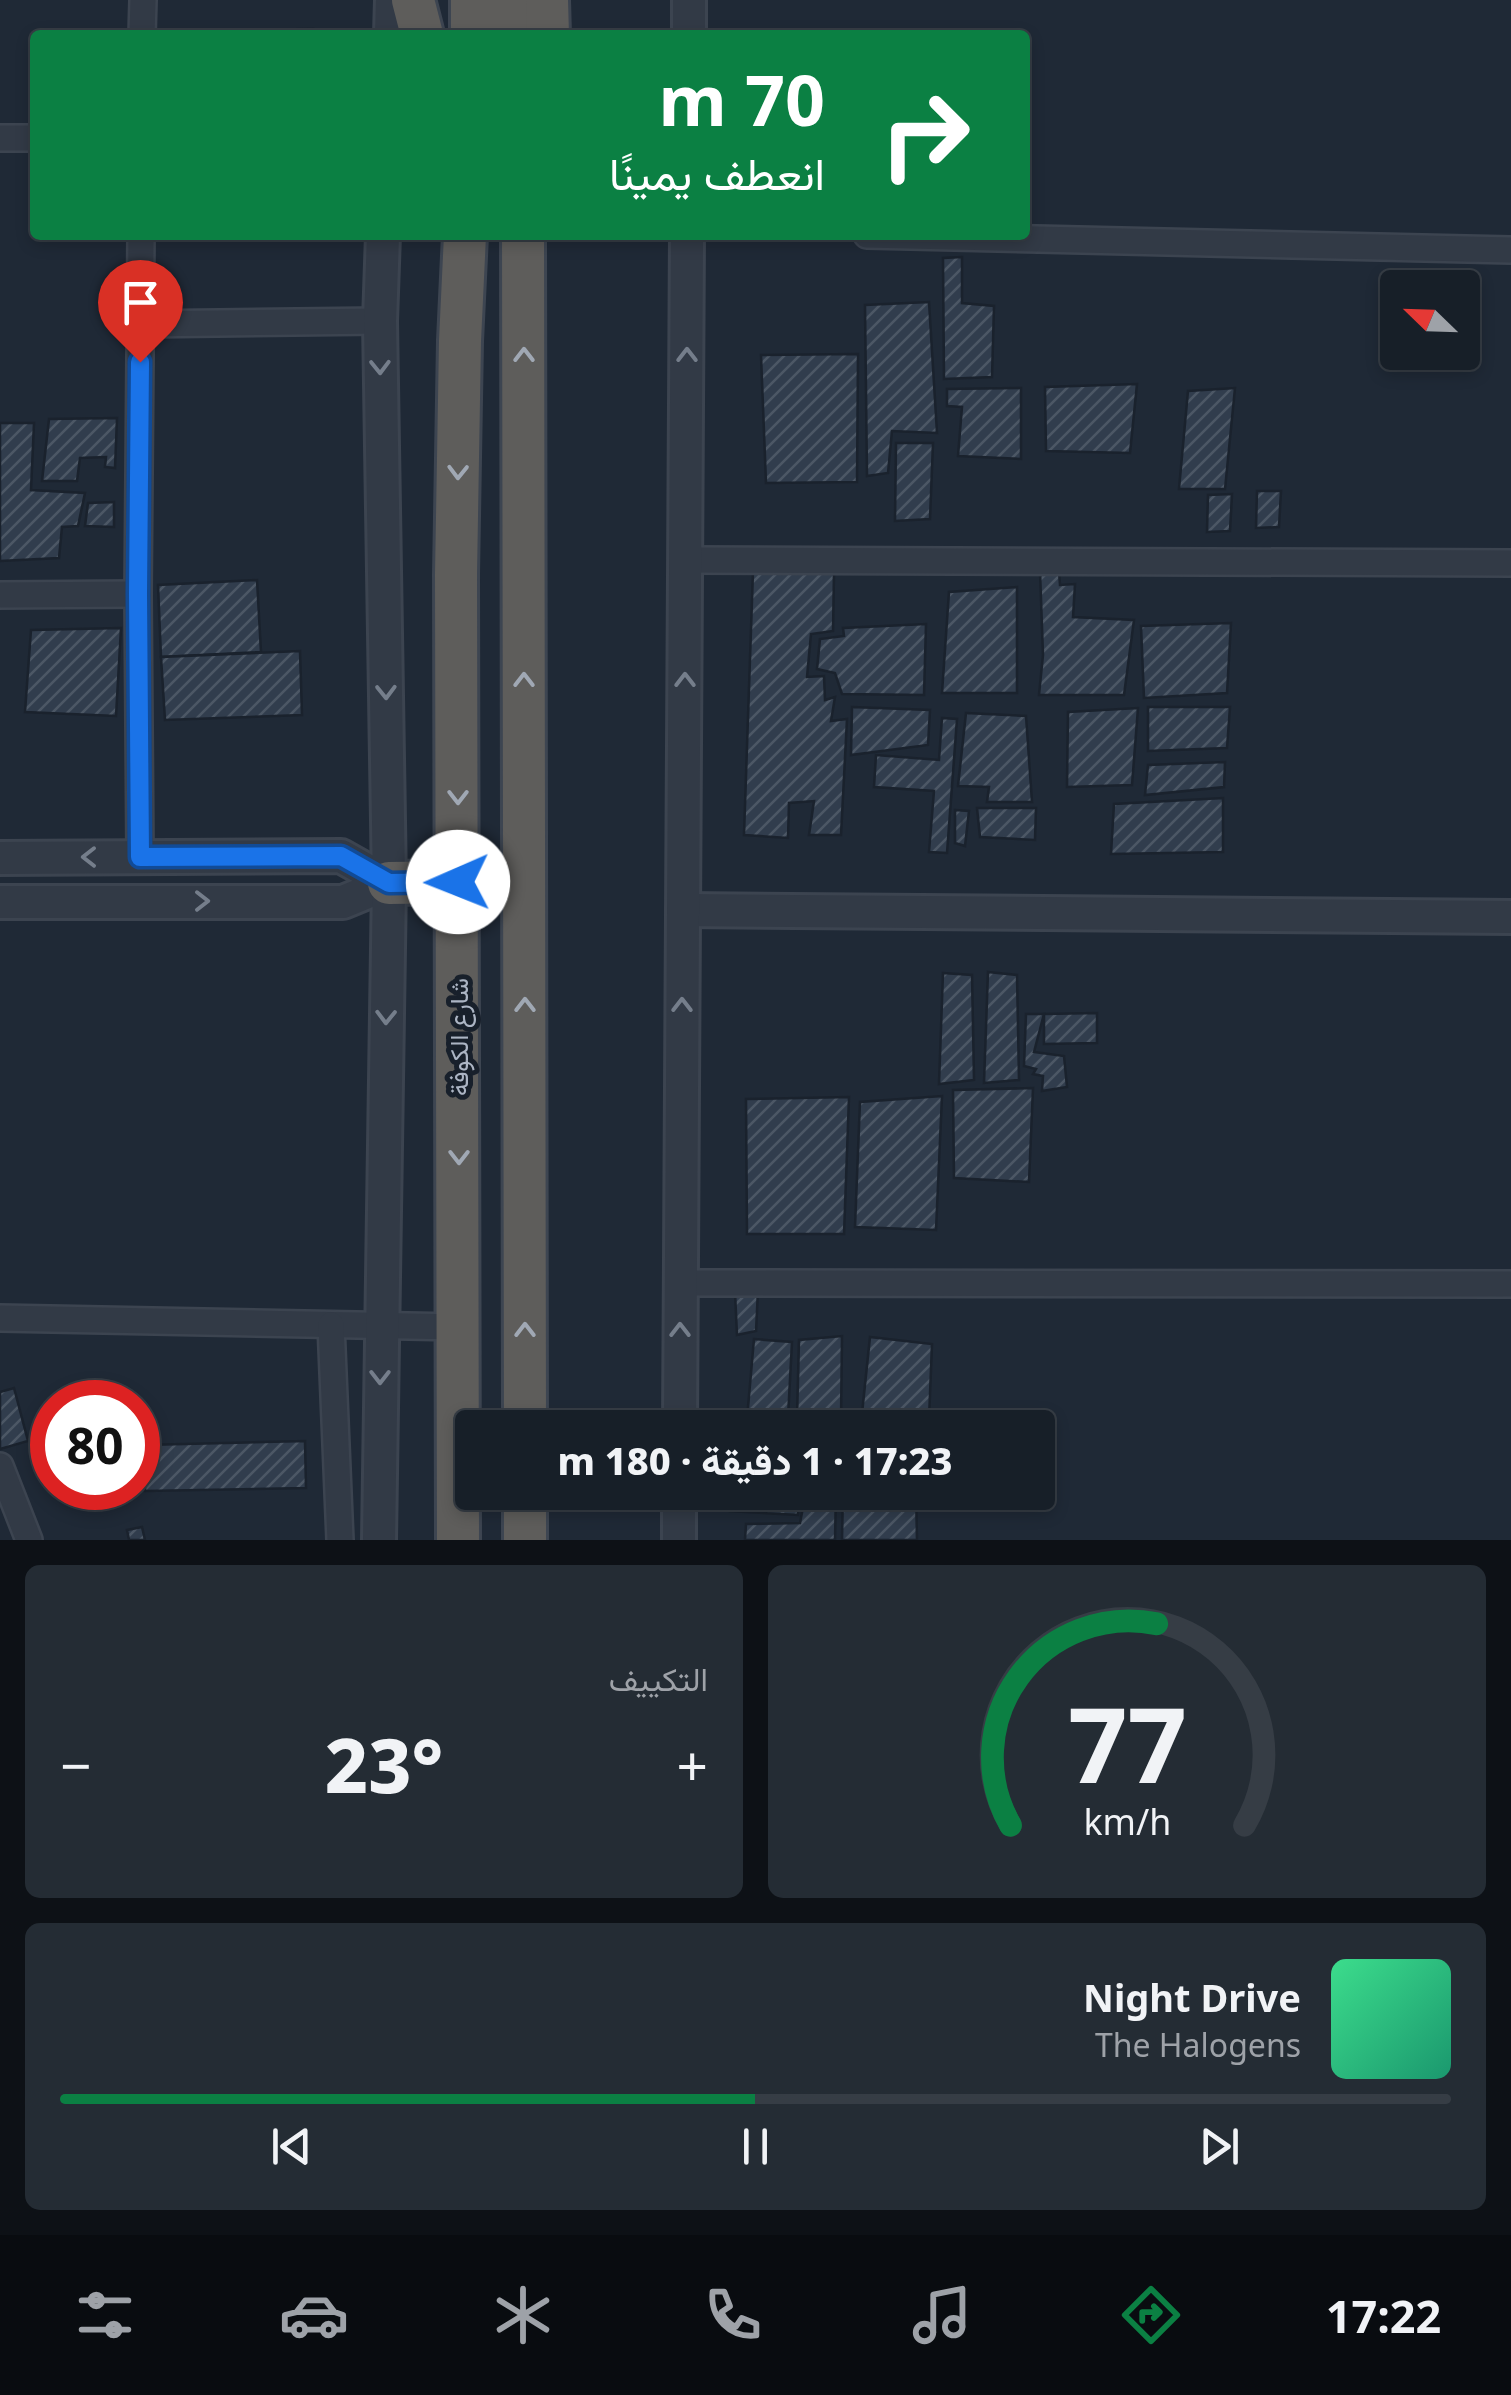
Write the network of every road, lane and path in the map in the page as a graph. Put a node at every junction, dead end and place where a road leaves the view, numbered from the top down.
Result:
1 (143, 0) edge
2 (392, 0) edge
3 (413, 0) edge
4 (472, 0) edge
5 (512, 0) edge
6 (548, 0) edge
7 (689, 0) edge
8 (142, 30) edge
9 (391, 30) edge
10 (421, 30) edge
11 (472, 30) edge
12 (513, 30) edge
13 (548, 30) edge
14 (689, 30) edge
15 (0, 138) edge
16 (30, 138) edge
17 (1030, 239) edge
18 (141, 240) edge
19 (383, 240) edge
20 (465, 240) edge
21 (524, 240) edge
22 (688, 240) edge
23 (1511, 250) edge
24 (380, 321) junction
25 (141, 324) junction
26 (686, 560) junction
27 (1511, 562) edge
28 (138, 594) junction
29 (0, 595) edge
30 (140, 857) junction
31 (0, 858) edge
32 (458, 882) junction
33 (389, 883) junction
34 (0, 902) edge
35 (683, 910) junction
36 (1511, 917) edge
37 (681, 1283) junction
38 (1511, 1284) edge
39 (0, 1318) edge
40 (331, 1325) junction
41 (380, 1326) junction
42 (460, 1327) junction
43 (525, 1410) edge
44 (680, 1410) edge
45 (0, 1466) edge
46 (525, 1510) edge
47 (679, 1510) edge
48 (29, 1540) edge
49 (340, 1540) edge
50 (379, 1540) edge
51 (458, 1540) edge
52 (525, 1540) edge
53 (679, 1540) edge

1 - 8 street
2 - 9 street
3 - 10 highway
4 - 11 highway
5 - 12 highway
6 - 13 highway
7 - 14 street
15 - 16 street
17 - 23 street
18 - 25 street
19 - 24 street
20 -> 32 highway, شارع الكوفة
43 -> 21 highway
26 -> 22 street
24 - 25 street
24 -> 33 street
25 - 28 street
26 - 27 street
35 -> 26 street
28 - 29 street
28 - 30 street
30 -> 31 street
30 - 33 street
32 - 33 highway
32 -> 42 highway, شارع الكوفة
34 -> 33 street
33 -> 41 street
35 - 36 street
37 -> 35 street
37 - 38 street
44 -> 37 street
39 - 40 street
40 - 41 street
40 - 49 street
41 - 42 street
41 -> 50 street
42 - 51 highway, شارع الكوفة
45 - 48 street
46 - 52 highway
47 - 53 street

